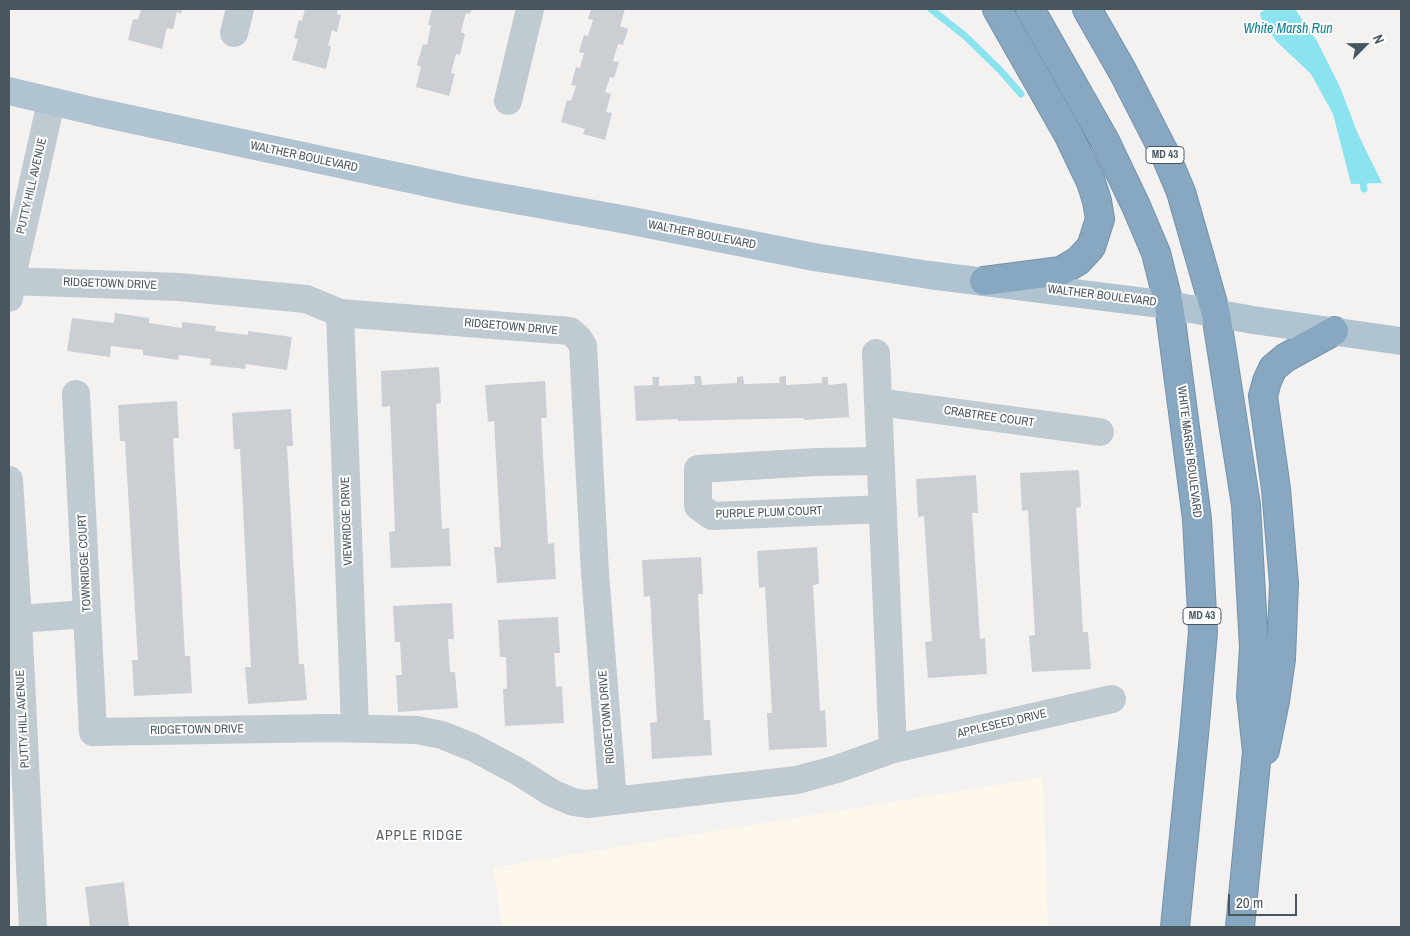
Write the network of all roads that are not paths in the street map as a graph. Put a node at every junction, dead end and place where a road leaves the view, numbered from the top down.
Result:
1 (530, 9) edge
2 (997, 9) edge
3 (1030, 9) edge
4 (1087, 9) edge
5 (9, 91) edge
6 (508, 101) dead end
7 (51, 102) junction
8 (984, 281) junction
9 (10, 290) edge
10 (1169, 305) junction
11 (340, 313) junction
12 (1216, 314) junction
13 (1334, 331) junction
14 (1401, 341) edge
15 (876, 353) dead end
16 (76, 394) dead end
17 (878, 402) junction
18 (1100, 432) dead end
19 (880, 461) junction
20 (9, 492) edge
21 (883, 509) junction
22 (87, 614) junction
23 (18, 619) junction
24 (1112, 699) dead end
25 (354, 728) junction
26 (93, 732) joint
27 (893, 749) junction
28 (1253, 798) junction
29 (613, 801) junction
30 (33, 927) edge
31 (1175, 927) edge
32 (1240, 927) edge

1 - 6 street
2 - 8 highway
3 - 10 highway, WHITE MARSH BOULEVARD / MD 43
4 - 12 highway, MD 43
5 - 7 main road, WALTHER BOULEVARD
7 - 8 main road, WALTHER BOULEVARD
7 - 9 street, PUTTY HILL AVENUE
8 - 10 main road, WALTHER BOULEVARD
9 - 11 street, RIDGETOWN DRIVE
10 - 12 main road, WALTHER BOULEVARD
10 - 31 highway, WHITE MARSH BOULEVARD / MD 43
11 - 25 street, VIEWRIDGE DRIVE
11 - 29 street, RIDGETOWN DRIVE
12 - 13 main road, WALTHER BOULEVARD
12 - 28 highway, MD 43
13 - 14 main road, WALTHER BOULEVARD
13 - 28 highway
15 - 17 street
16 - 22 street, TOWNRIDGE COURT
17 - 18 street, CRABTREE COURT
17 - 19 street
19 - 21 street
19 - 21 street, PURPLE PLUM COURT
20 - 23 street, PUTTY HILL AVENUE
21 - 27 street
22 - 23 street
22 - 26 street, TOWNRIDGE COURT
23 - 30 street, PUTTY HILL AVENUE
24 - 27 street, APPLESEED DRIVE
25 - 26 street, RIDGETOWN DRIVE
25 - 29 street, RIDGETOWN DRIVE
27 - 29 street, RIDGETOWN DRIVE
28 - 32 highway, MD 43

